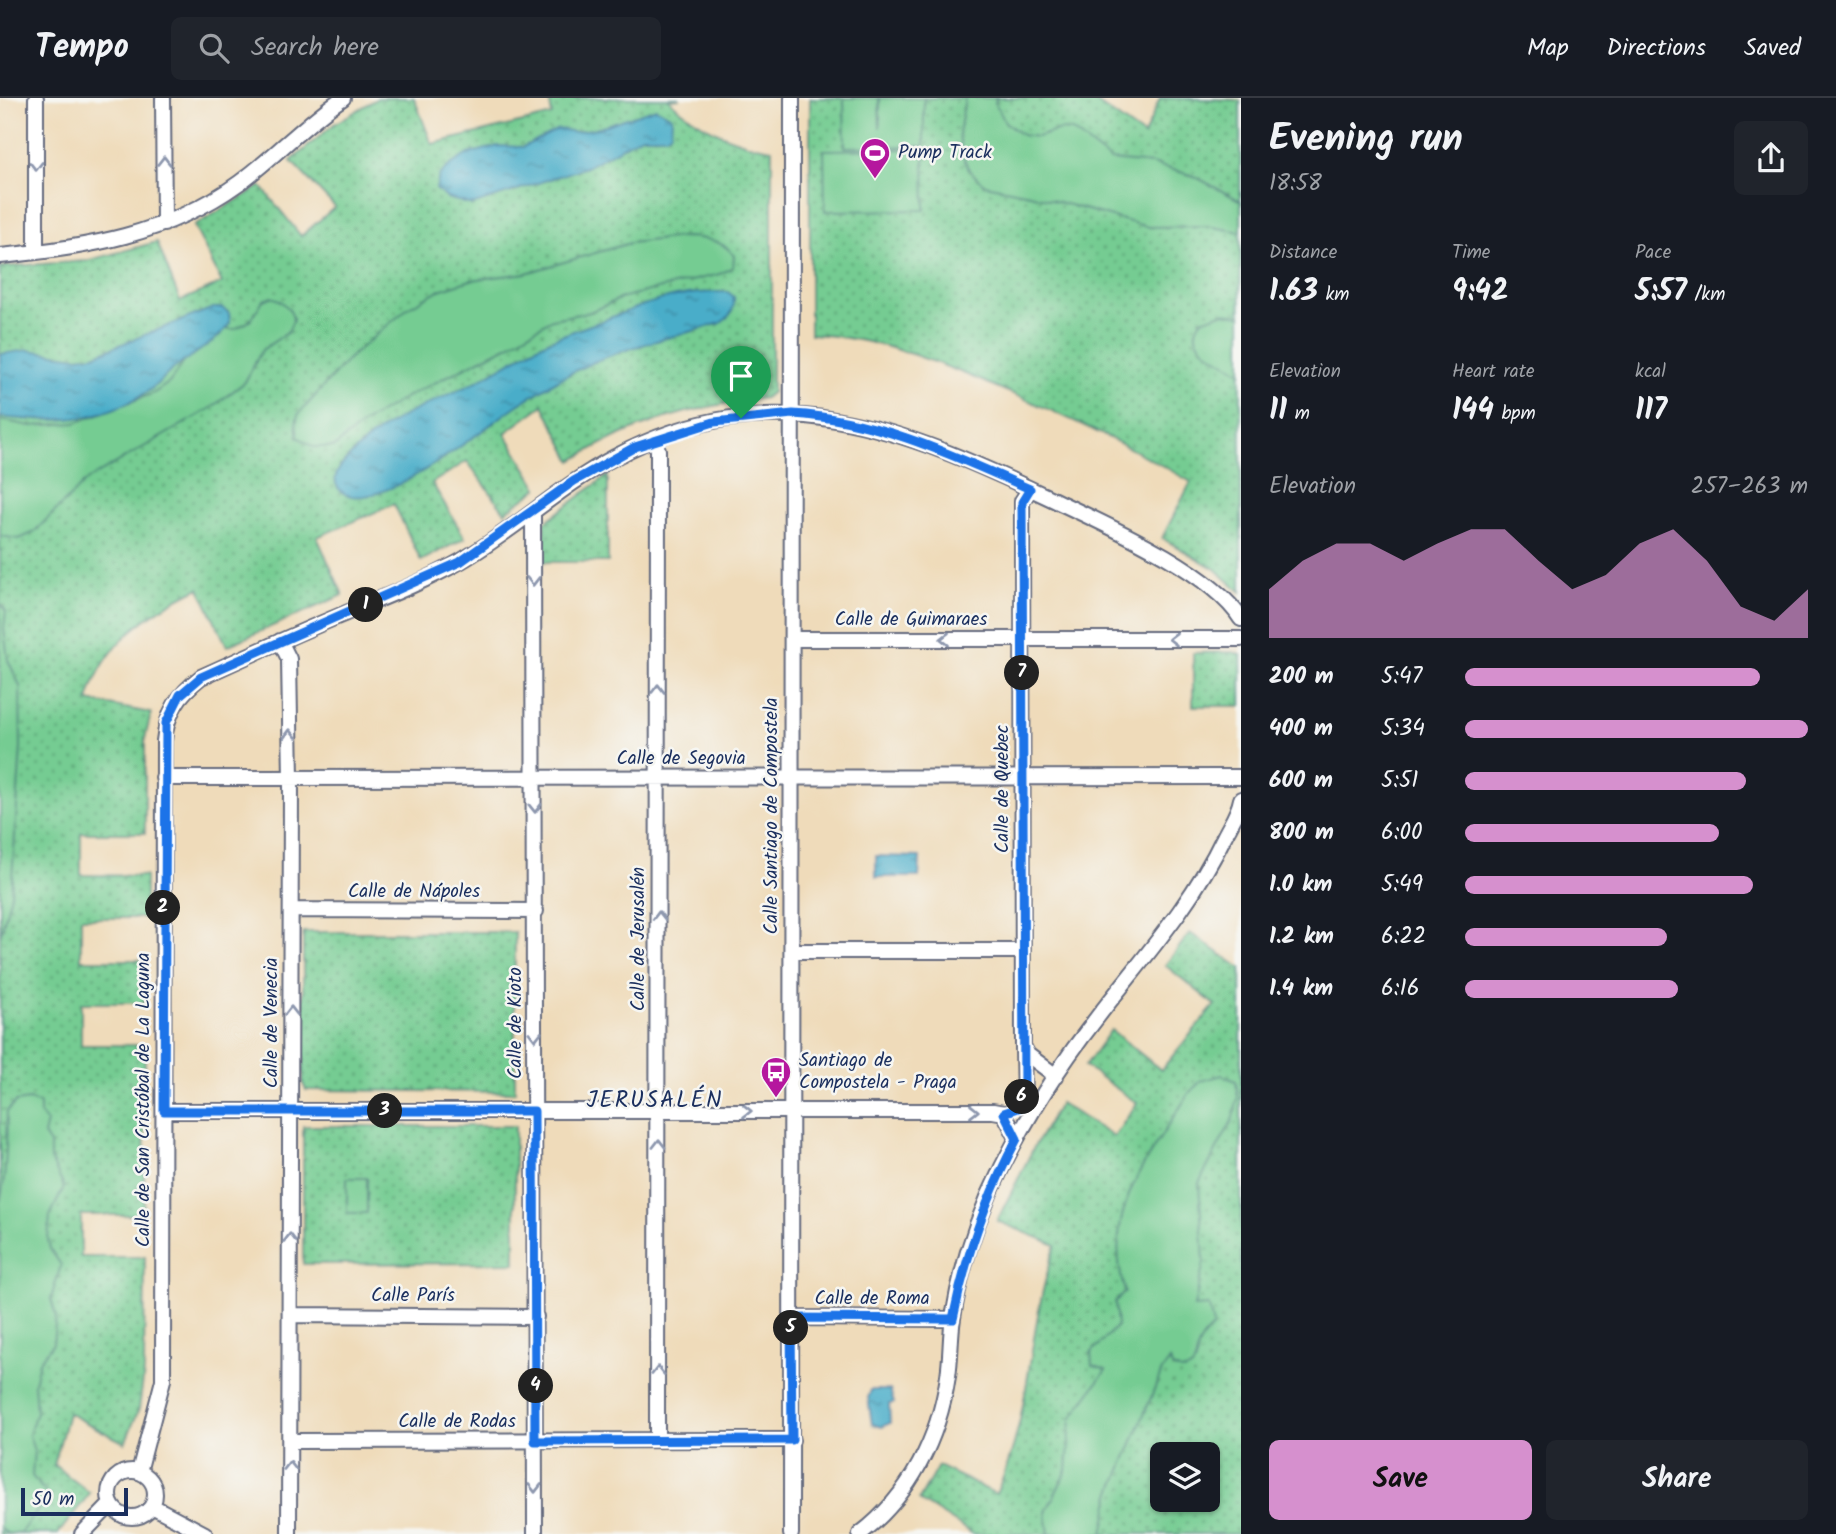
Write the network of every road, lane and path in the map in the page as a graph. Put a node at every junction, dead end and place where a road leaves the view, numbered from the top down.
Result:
1 (36, 98) edge
2 (163, 98) edge
3 (343, 98) edge
4 (792, 98) edge
5 (330, 104) edge
6 (164, 224) junction
7 (36, 253) junction
8 (0, 256) edge
9 (793, 414) junction
10 (655, 439) junction
11 (1030, 489) junction
12 (533, 513) junction
13 (1241, 619) edge
14 (792, 639) junction
15 (1021, 639) junction
16 (1241, 639) edge
17 (280, 641) junction
18 (1023, 777) junction
19 (1241, 777) edge
20 (163, 778) junction
21 (534, 778) junction
22 (658, 778) junction
23 (791, 778) junction
24 (290, 779) junction
25 (1241, 799) edge
26 (292, 911) junction
27 (536, 911) junction
28 (792, 951) junction
29 (1022, 951) junction
30 (1023, 1046) junction
31 (1056, 1076) junction
32 (1030, 1105) junction
33 (164, 1111) junction
34 (290, 1111) junction
35 (534, 1111) junction
36 (659, 1111) junction
37 (793, 1111) junction
38 (1004, 1113) junction
39 (1017, 1139) junction
40 (290, 1315) junction
41 (536, 1317) junction
42 (791, 1318) junction
43 (953, 1319) junction
44 (657, 1440) junction
45 (792, 1440) junction
46 (290, 1441) junction
47 (535, 1441) junction
48 (139, 1472) junction
49 (111, 1504) junction
50 (152, 1506) junction
51 (82, 1534) edge
52 (205, 1534) edge
53 (289, 1534) edge
54 (535, 1534) edge
55 (791, 1534) edge
56 (860, 1534) edge

1 -> 7 street
6 -> 2 street
3 - 5 street
4 - 9 street, Calle Santiago de Compostela
5 - 6 street
6 - 7 street
7 - 8 street
9 - 10 street, Calle de San Cristóbal de La Laguna
9 - 11 street, Calle de San Cristóbal de La Laguna
9 - 14 street, Calle Santiago de Compostela
10 - 12 street, Calle de San Cristóbal de La Laguna
22 -> 10 street, Calle de Jerusalén
11 - 13 street, Calle de San Cristóbal de La Laguna
11 - 15 street, Calle de Quebec
12 - 17 street, Calle de San Cristóbal de La Laguna
12 -> 21 street, Calle de Kioto
15 -> 14 street, Calle de Guimaraes
14 - 23 street, Calle Santiago de Compostela
16 -> 15 street, Calle de Guimaraes
15 - 18 street, Calle de Quebec
17 - 20 street, Calle de San Cristóbal de La Laguna
24 -> 17 street, Calle de Venecia
18 - 19 street, Calle de Segovia
18 - 23 street, Calle de Segovia
18 - 29 street, Calle de Quebec
20 - 24 street, Calle de Segovia
20 - 33 street, Calle de San Cristóbal de La Laguna
21 - 22 street, Calle de Segovia
21 - 24 street, Calle de Segovia
21 -> 27 street, Calle de Kioto
22 - 23 street, Calle de Segovia
36 -> 22 street, Calle de Jerusalén
23 - 28 street, Calle Santiago de Compostela
24 - 26 street, Calle de Venecia
25 - 31 street
26 - 27 street, Calle de Nápoles
34 -> 26 street, Calle de Venecia
27 -> 35 street, Calle de Kioto
28 - 29 street
28 - 37 street, Calle Santiago de Compostela
29 - 30 street, Calle de Quebec
30 - 31 street
30 - 32 street, Calle de Quebec
31 - 32 street
32 - 38 street
32 - 39 street
33 - 34 street
33 - 48 street, Calle de San Cristóbal de La Laguna
34 - 35 street
40 -> 34 street, Calle de Venecia
35 - 36 street
35 - 41 street, Calle de Kioto
36 -> 37 street
44 -> 36 street, Calle de Jerusalén
37 -> 38 street
37 - 42 street, Calle Santiago de Compostela
38 - 39 street
39 - 43 street
40 - 41 street, Calle París
40 - 46 street, Calle de Venecia
41 - 47 street, Calle de Kioto
42 - 43 street, Calle de Roma
42 - 45 street, Calle Santiago de Compostela
43 - 56 street
44 - 45 street, Calle de Rodas
44 - 47 street, Calle de Rodas
45 - 55 street, Calle Santiago de Compostela
46 - 47 street, Calle de Rodas
53 -> 46 street, Calle de Venecia
47 -> 54 street, Calle de Kioto
48 - 49 street
48 - 50 street
49 - 50 street
49 - 51 street
50 - 52 street

